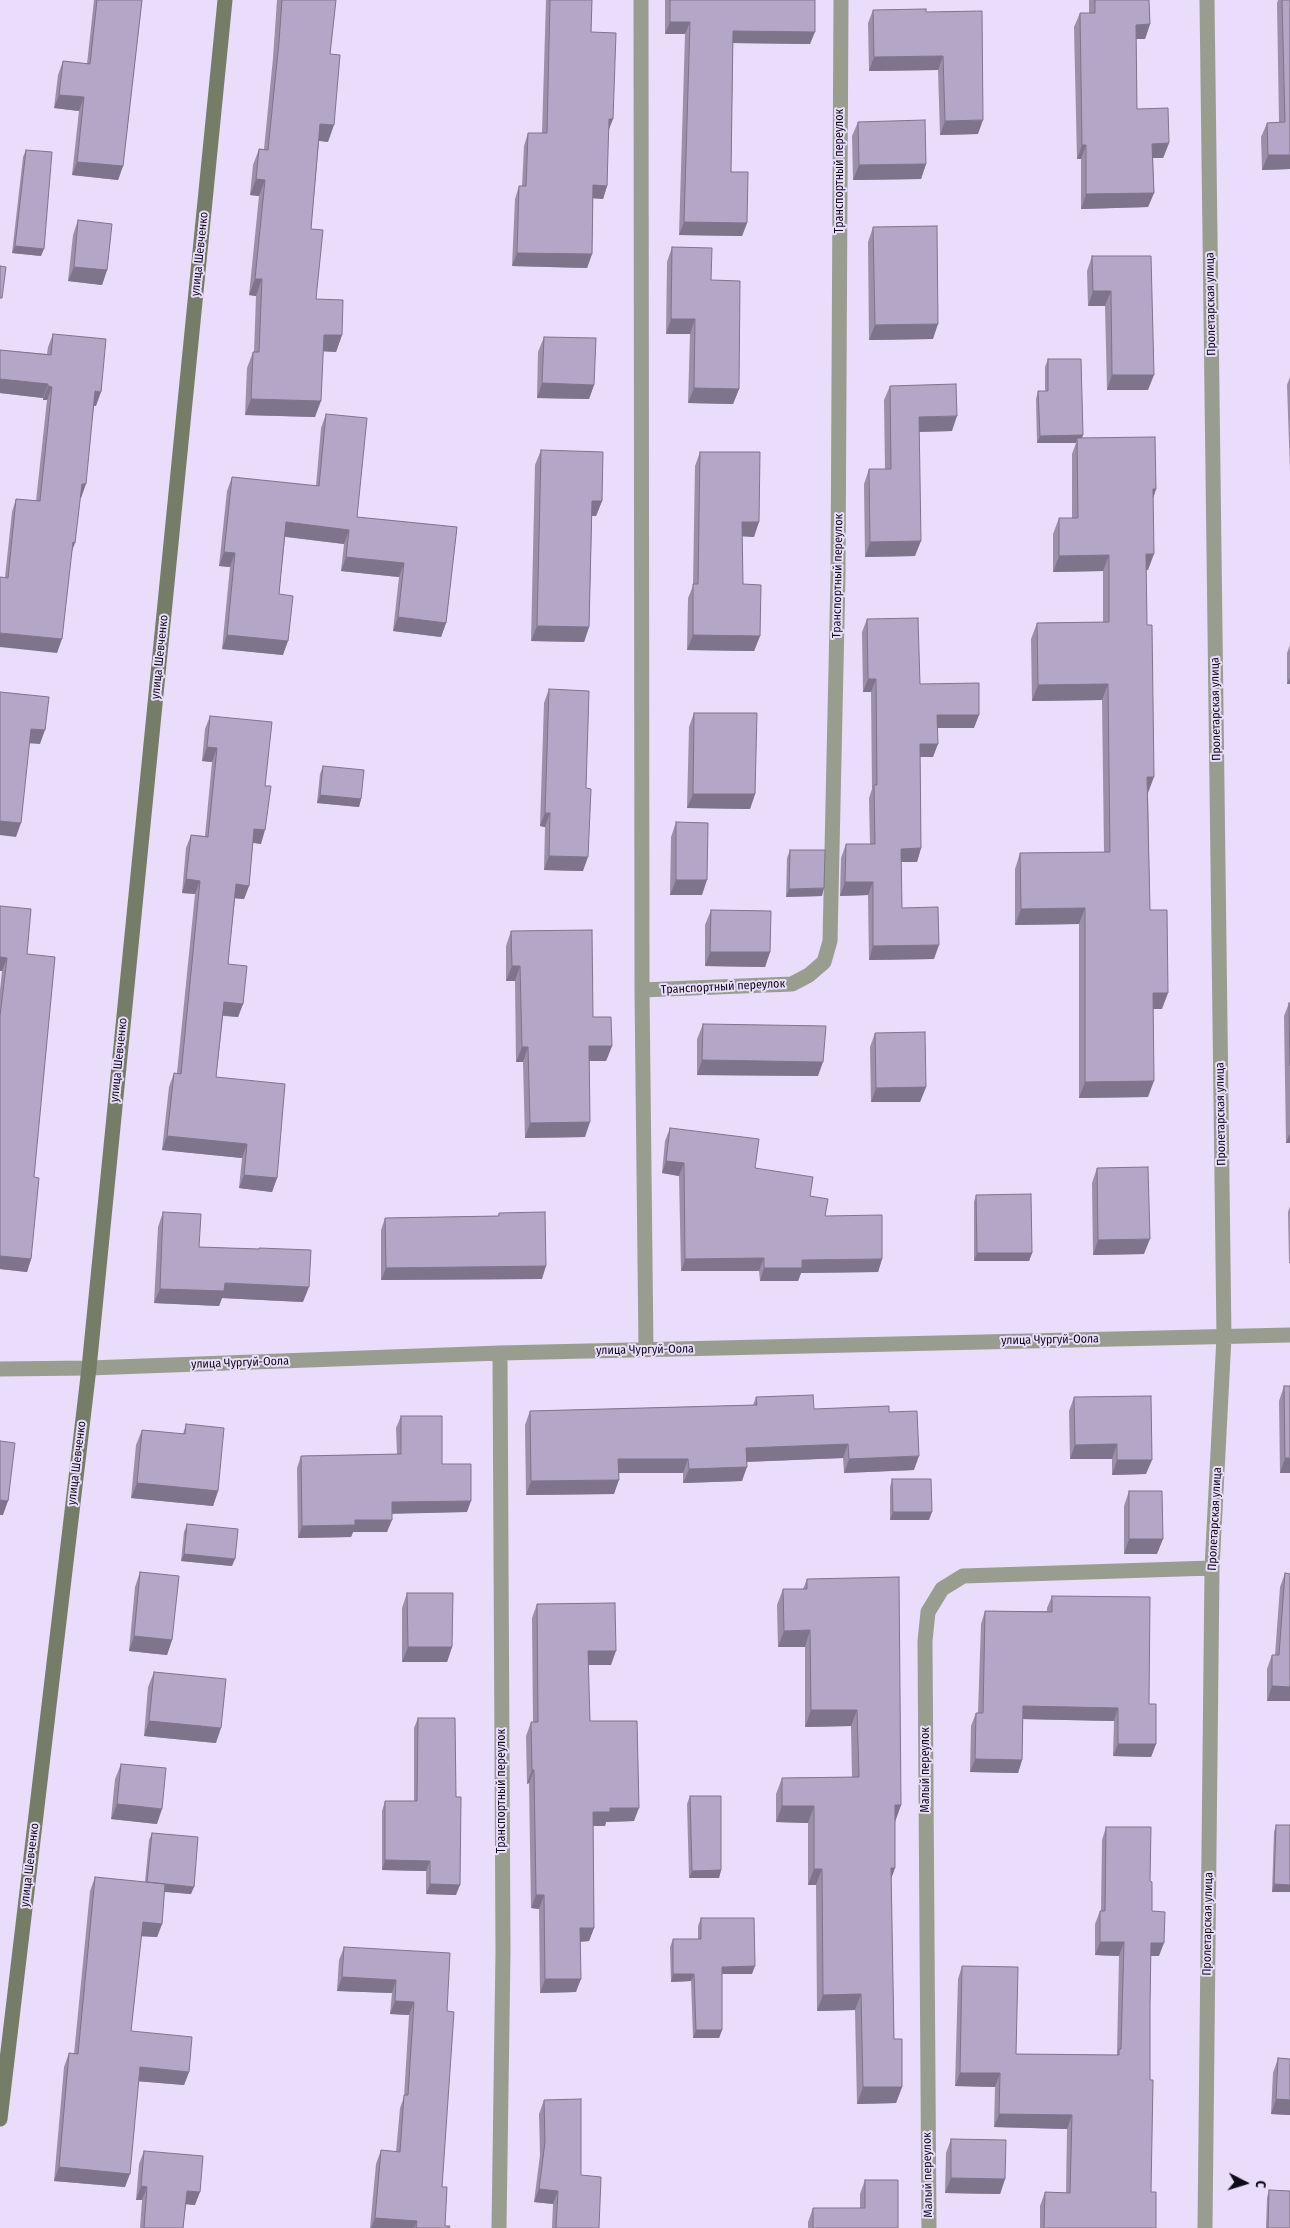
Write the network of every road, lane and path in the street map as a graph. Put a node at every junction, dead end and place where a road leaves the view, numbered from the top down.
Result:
1 (226, 0) edge
2 (641, 0) edge
3 (841, 0) edge
4 (1207, 0) edge
5 (642, 990) junction
6 (1290, 1335) edge
7 (1224, 1336) junction
8 (646, 1350) junction
9 (500, 1353) junction
10 (88, 1368) junction
11 (0, 1369) edge
12 (1212, 1568) junction
13 (0, 2119) edge
14 (499, 2228) edge
15 (929, 2228) edge
16 (1205, 2228) edge

1 - 10 street, улица Шевченко
2 - 5 street, Транспортный переулок
3 - 5 street, Транспортный переулок
4 - 7 street, Пролетарская улица
5 - 8 street, Транспортный переулок
6 - 7 street, улица Чургуй-Оола
7 - 8 street, улица Чургуй-Оола
7 - 12 street, Пролетарская улица
8 - 9 street, улица Чургуй-Оола
9 - 10 street, улица Чургуй-Оола
9 - 14 street, Транспортный переулок
10 - 11 street, улица Чургуй-Оола
10 - 13 street, улица Шевченко
12 - 15 street, Малый переулок
12 - 16 street, Пролетарская улица

